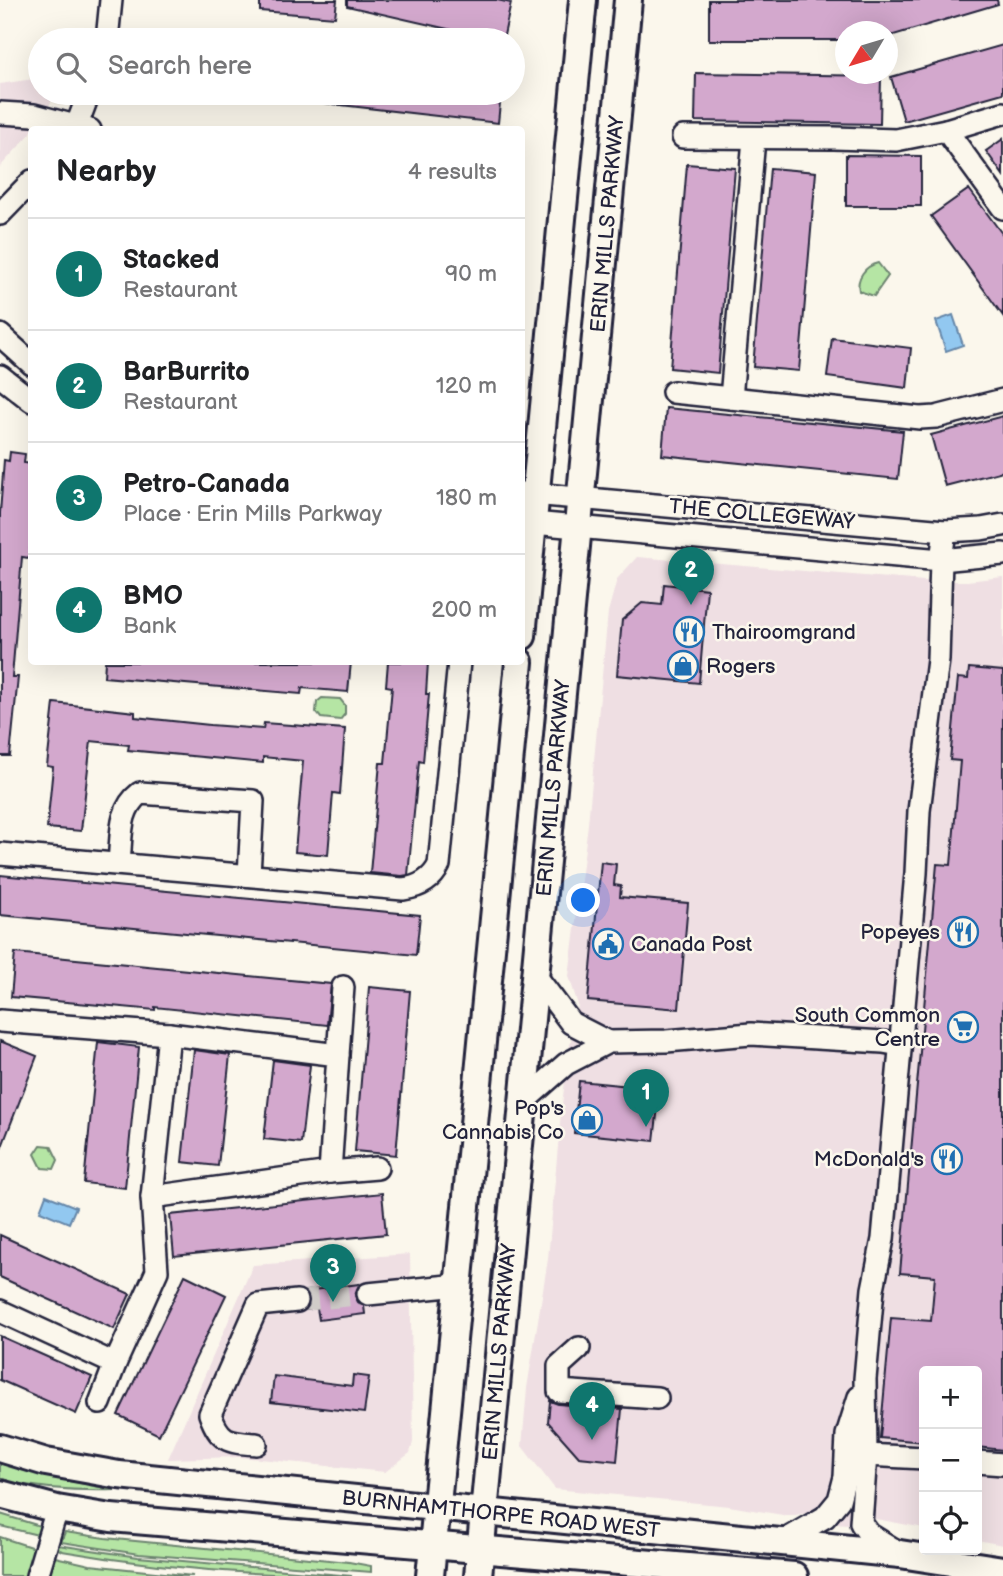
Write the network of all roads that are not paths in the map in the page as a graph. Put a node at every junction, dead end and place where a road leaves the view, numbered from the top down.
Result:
1 (111, 0) edge
2 (583, 0) edge
3 (628, 0) edge
4 (108, 28) edge
5 (86, 105) edge
6 (0, 113) edge
7 (1003, 113) edge
8 (73, 126) edge
9 (81, 126) edge
10 (946, 130) junction
11 (683, 137) dead end
12 (754, 139) junction
13 (28, 185) edge
14 (1003, 208) edge
15 (0, 214) edge
16 (0, 335) edge
17 (28, 360) edge
18 (0, 376) edge
19 (673, 392) dead end
20 (28, 398) edge
21 (732, 398) junction
22 (1003, 400) edge
23 (528, 493) edge
24 (581, 498) junction
25 (527, 522) edge
26 (1003, 525) edge
27 (578, 527) junction
28 (945, 531) junction
29 (1003, 554) edge
30 (941, 560) junction
31 (525, 568) edge
32 (459, 665) edge
33 (519, 665) edge
34 (0, 853) edge
35 (119, 862) junction
36 (249, 875) junction
37 (535, 975) junction
38 (343, 987) dead end
39 (0, 1021) edge
40 (169, 1034) junction
41 (608, 1042) junction
42 (900, 1045) junction
43 (338, 1055) junction
44 (523, 1102) junction
45 (377, 1168) dead end
46 (330, 1172) junction
47 (152, 1197) junction
48 (458, 1285) junction
49 (368, 1294) tunnel mouth
50 (297, 1301) tunnel mouth
51 (0, 1311) edge
52 (579, 1348) dead end
53 (115, 1364) junction
54 (865, 1379) junction
55 (657, 1398) dead end
56 (100, 1403) dead end
57 (256, 1444) dead end
58 (0, 1448) edge
59 (866, 1455) junction
60 (919, 1458) edge
61 (982, 1462) edge
62 (1003, 1464) edge
63 (0, 1494) edge
64 (437, 1507) junction
65 (57, 1509) junction
66 (484, 1512) junction
67 (782, 1542) junction
68 (433, 1545) junction
69 (480, 1549) junction
70 (900, 1554) junction
71 (1003, 1570) edge
72 (37, 1576) edge
73 (430, 1576) edge
74 (478, 1576) edge
75 (794, 1576) edge

1 - 4 street
2 - 23 main road
3 - 24 main road, ERIN MILLS PARKWAY
5 - 9 street
6 - 8 street
7 - 10 street
10 - 12 street
10 - 14 street
11 - 12 street
12 - 21 street
13 - 15 street
16 - 17 street
18 - 20 street
19 - 21 street
21 - 22 street
23 - 24 street, THE COLLEGEWAY
23 - 25 main road
24 - 27 main road, ERIN MILLS PARKWAY
24 - 28 street, THE COLLEGEWAY
25 - 27 street, THE COLLEGEWAY
25 - 31 main road
26 - 28 street, THE COLLEGEWAY
27 - 30 street, THE COLLEGEWAY
27 - 37 main road, ERIN MILLS PARKWAY
28 - 30 street
29 - 30 street, THE COLLEGEWAY
30 - 42 street
32 - 36 street
33 - 48 main road
34 - 35 street
35 - 36 street
35 - 36 street
37 - 41 street
37 - 44 main road, ERIN MILLS PARKWAY
38 - 43 street
39 - 40 street
40 - 43 street
40 - 47 street
41 - 42 street
41 - 44 street
42 - 54 street
43 - 46 street
44 - 66 main road, ERIN MILLS PARKWAY
45 - 46 street
46 - 47 street
47 - 53 street
48 - 49 street
48 - 64 main road
50 - 57 street
51 - 53 street
52 - 55 street
53 - 56 street
54 - 59 street
54 - 67 street
58 - 64 main road, BURNHAMTHORPE ROAD WEST
59 - 60 street
59 - 70 street
61 - 62 street
63 - 65 main road, BURNHAMTHORPE ROAD WEST
64 - 66 main road, BURNHAMTHORPE ROAD WEST
64 - 68 main road
65 - 68 main road, BURNHAMTHORPE ROAD WEST
65 - 72 street
66 - 67 main road, BURNHAMTHORPE ROAD WEST
66 - 69 main road, ERIN MILLS PARKWAY
67 - 70 main road, BURNHAMTHORPE ROAD WEST
68 - 69 main road, BURNHAMTHORPE ROAD WEST
68 - 73 main road
69 - 74 main road, ERIN MILLS PARKWAY
69 - 75 main road, BURNHAMTHORPE ROAD WEST
70 - 71 main road, BURNHAMTHORPE ROAD WEST

